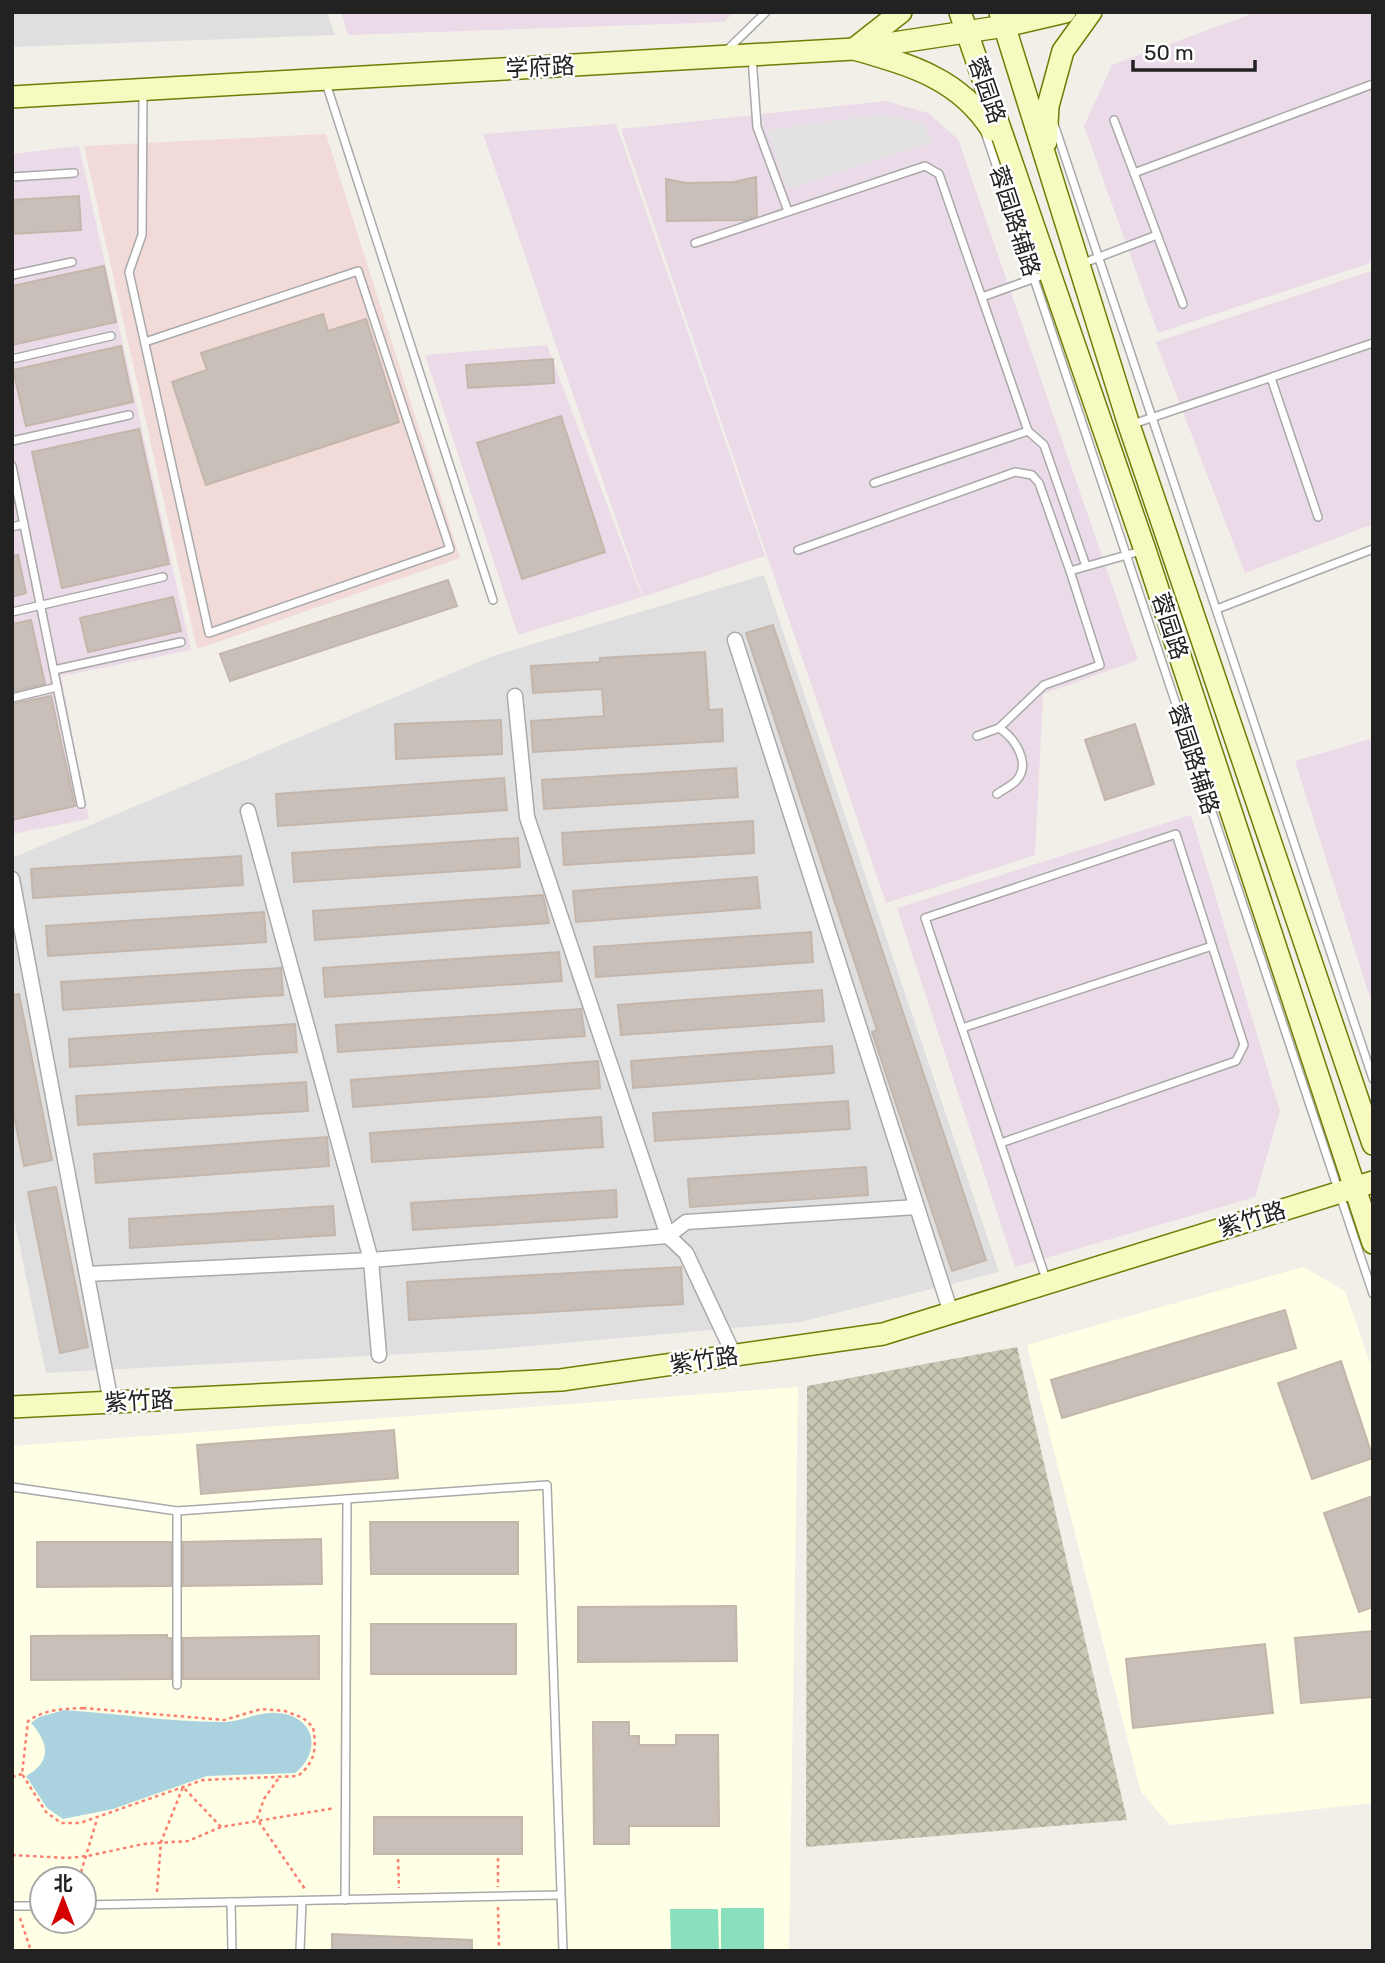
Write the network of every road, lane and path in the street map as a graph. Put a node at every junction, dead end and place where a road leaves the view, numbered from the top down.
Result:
1 (766, 12) edge
2 (901, 12) edge
3 (1065, 12) edge
4 (1091, 12) edge
5 (1002, 19) edge
6 (964, 22) edge
7 (854, 49) junction
8 (752, 55) junction
9 (720, 57) junction
10 (325, 80) junction
11 (1373, 84) edge
12 (143, 90) junction
13 (12, 97) edge
14 (976, 104) junction
15 (1048, 106) junction
16 (1114, 120) dead end
17 (1045, 154) junction
18 (1011, 159) junction
19 (74, 173) dead end
20 (1134, 173) junction
21 (12, 177) edge
22 (788, 211) junction
23 (1157, 234) junction
24 (695, 243) dead end
25 (1100, 255) junction
26 (72, 262) dead end
27 (1080, 264) junction
28 (12, 275) edge
29 (1042, 275) junction
30 (982, 297) junction
31 (1183, 304) dead end
32 (111, 336) dead end
33 (145, 342) junction
34 (1373, 343) edge
35 (12, 359) edge
36 (1270, 378) junction
37 (129, 415) dead end
38 (1154, 417) junction
39 (1129, 425) junction
40 (1028, 431) junction
41 (12, 441) edge
42 (12, 466) edge
43 (874, 483) dead end
44 (1318, 517) dead end
45 (24, 524) junction
46 (12, 527) edge
47 (1373, 548) edge
48 (798, 551) dead end
49 (1135, 552) junction
50 (1086, 566) junction
51 (1070, 571) junction
52 (163, 577) dead end
53 (494, 600) dead end
54 (41, 606) junction
55 (1217, 609) junction
56 (12, 612) edge
57 (734, 640) dead end
58 (181, 642) dead end
59 (54, 670) junction
60 (57, 687) junction
61 (514, 696) dead end
62 (12, 698) edge
63 (999, 729) junction
64 (977, 736) dead end
65 (996, 794) dead end
66 (81, 804) dead end
67 (248, 811) dead end
68 (12, 879) edge
69 (1212, 946) junction
70 (962, 1028) junction
71 (1373, 1079) edge
72 (1001, 1143) junction
73 (1373, 1144) edge
74 (1355, 1187) edge
75 (917, 1207) junction
76 (668, 1236) junction
77 (1373, 1243) edge
78 (371, 1260) junction
79 (87, 1274) junction
80 (1048, 1282) junction
81 (1373, 1293) edge
82 (951, 1312) junction
83 (379, 1355) dead end
84 (734, 1355) junction
85 (111, 1402) junction
86 (12, 1408) edge
87 (12, 1487) edge
88 (347, 1499) junction
89 (177, 1511) junction
90 (177, 1685) dead end
91 (22, 1774) junction
92 (12, 1777) edge
93 (278, 1779) junction
94 (183, 1787) junction
95 (346, 1807) junction
96 (98, 1817) junction
97 (257, 1819) junction
98 (221, 1827) junction
99 (161, 1842) junction
100 (12, 1855) edge
101 (88, 1856) junction
102 (398, 1859) dead end
103 (84, 1865) edge
104 (560, 1895) junction
105 (399, 1899) junction
106 (302, 1900) junction
107 (313, 1900) junction
108 (345, 1900) junction
109 (232, 1902) junction
110 (156, 1903) junction
111 (98, 1905) edge
112 (14, 1906) edge
113 (31, 1951) edge
114 (232, 1951) edge
115 (300, 1951) edge
116 (563, 1951) edge

1 - 9 lane
2 - 7 street
3 - 5 street, 学府路
4 - 15 street
5 - 6 street, 学府路
5 - 17 street, 蓉园路
6 - 7 street, 学府路
6 - 18 street, 蓉园路
7 - 8 street, 学府路
7 - 14 street
8 - 9 street, 学府路
8 - 22 lane
9 - 10 street, 学府路
10 - 12 street, 学府路
10 - 53 lane
11 - 20 lane
12 - 13 street, 学府路
12 - 33 lane
14 - 18 street
14 - 29 lane, 蓉园路辅路
15 - 17 street
15 - 25 lane
16 - 20 lane
17 - 27 street, 蓉园路
18 - 29 street, 蓉园路
19 - 21 lane
20 - 23 lane
22 - 24 lane
22 - 30 lane
23 - 25 lane
23 - 31 lane
25 - 27 lane
25 - 38 lane
26 - 28 lane
27 - 39 street, 蓉园路
29 - 30 lane
29 - 49 street, 蓉园路
30 - 40 lane
32 - 35 lane
33 - 33 lane
34 - 36 lane
36 - 38 lane
36 - 44 lane
37 - 41 lane
38 - 39 lane
38 - 55 lane
39 - 73 street, 蓉园路
40 - 43 lane
40 - 50 lane
42 - 45 lane
45 - 46 lane
45 - 54 lane
47 - 55 lane
48 - 51 lane
49 - 50 lane
49 - 74 street, 蓉园路
50 - 51 lane
51 - 63 lane
52 - 54 lane
54 - 56 lane
54 - 59 lane
55 - 71 lane
57 - 75 street
58 - 59 lane
59 - 60 lane
60 - 62 lane
60 - 66 lane
61 - 76 street
63 - 64 lane
63 - 65 lane
67 - 78 street
68 - 79 street
69 - 70 lane
69 - 70 lane
69 - 72 lane
70 - 72 lane
72 - 80 lane
74 - 77 street, 蓉园路
74 - 80 street, 紫竹路
74 - 81 lane
75 - 76 street
75 - 82 street
76 - 78 street
76 - 84 street
78 - 79 street
78 - 83 street
79 - 85 street
80 - 82 street, 紫竹路
82 - 84 street, 紫竹路
84 - 85 street, 紫竹路
85 - 86 street, 紫竹路
87 - 89 lane
88 - 89 lane
88 - 95 lane
88 - 104 lane
89 - 90 lane
91 - 92 path
91 - 93 path
91 - 96 path
93 - 94 path
93 - 97 path
94 - 96 path
94 - 98 path
94 - 99 path
95 - 97 path
95 - 108 lane
96 - 101 path
97 - 98 path
97 - 107 path
98 - 99 path
99 - 101 path
99 - 110 path
100 - 101 path
101 - 103 path
102 - 105 path
104 - 105 lane
104 - 116 lane
105 - 108 lane
106 - 107 lane
106 - 109 lane
106 - 115 lane
107 - 108 lane
109 - 110 lane
109 - 114 lane
110 - 111 lane
112 - 113 path

